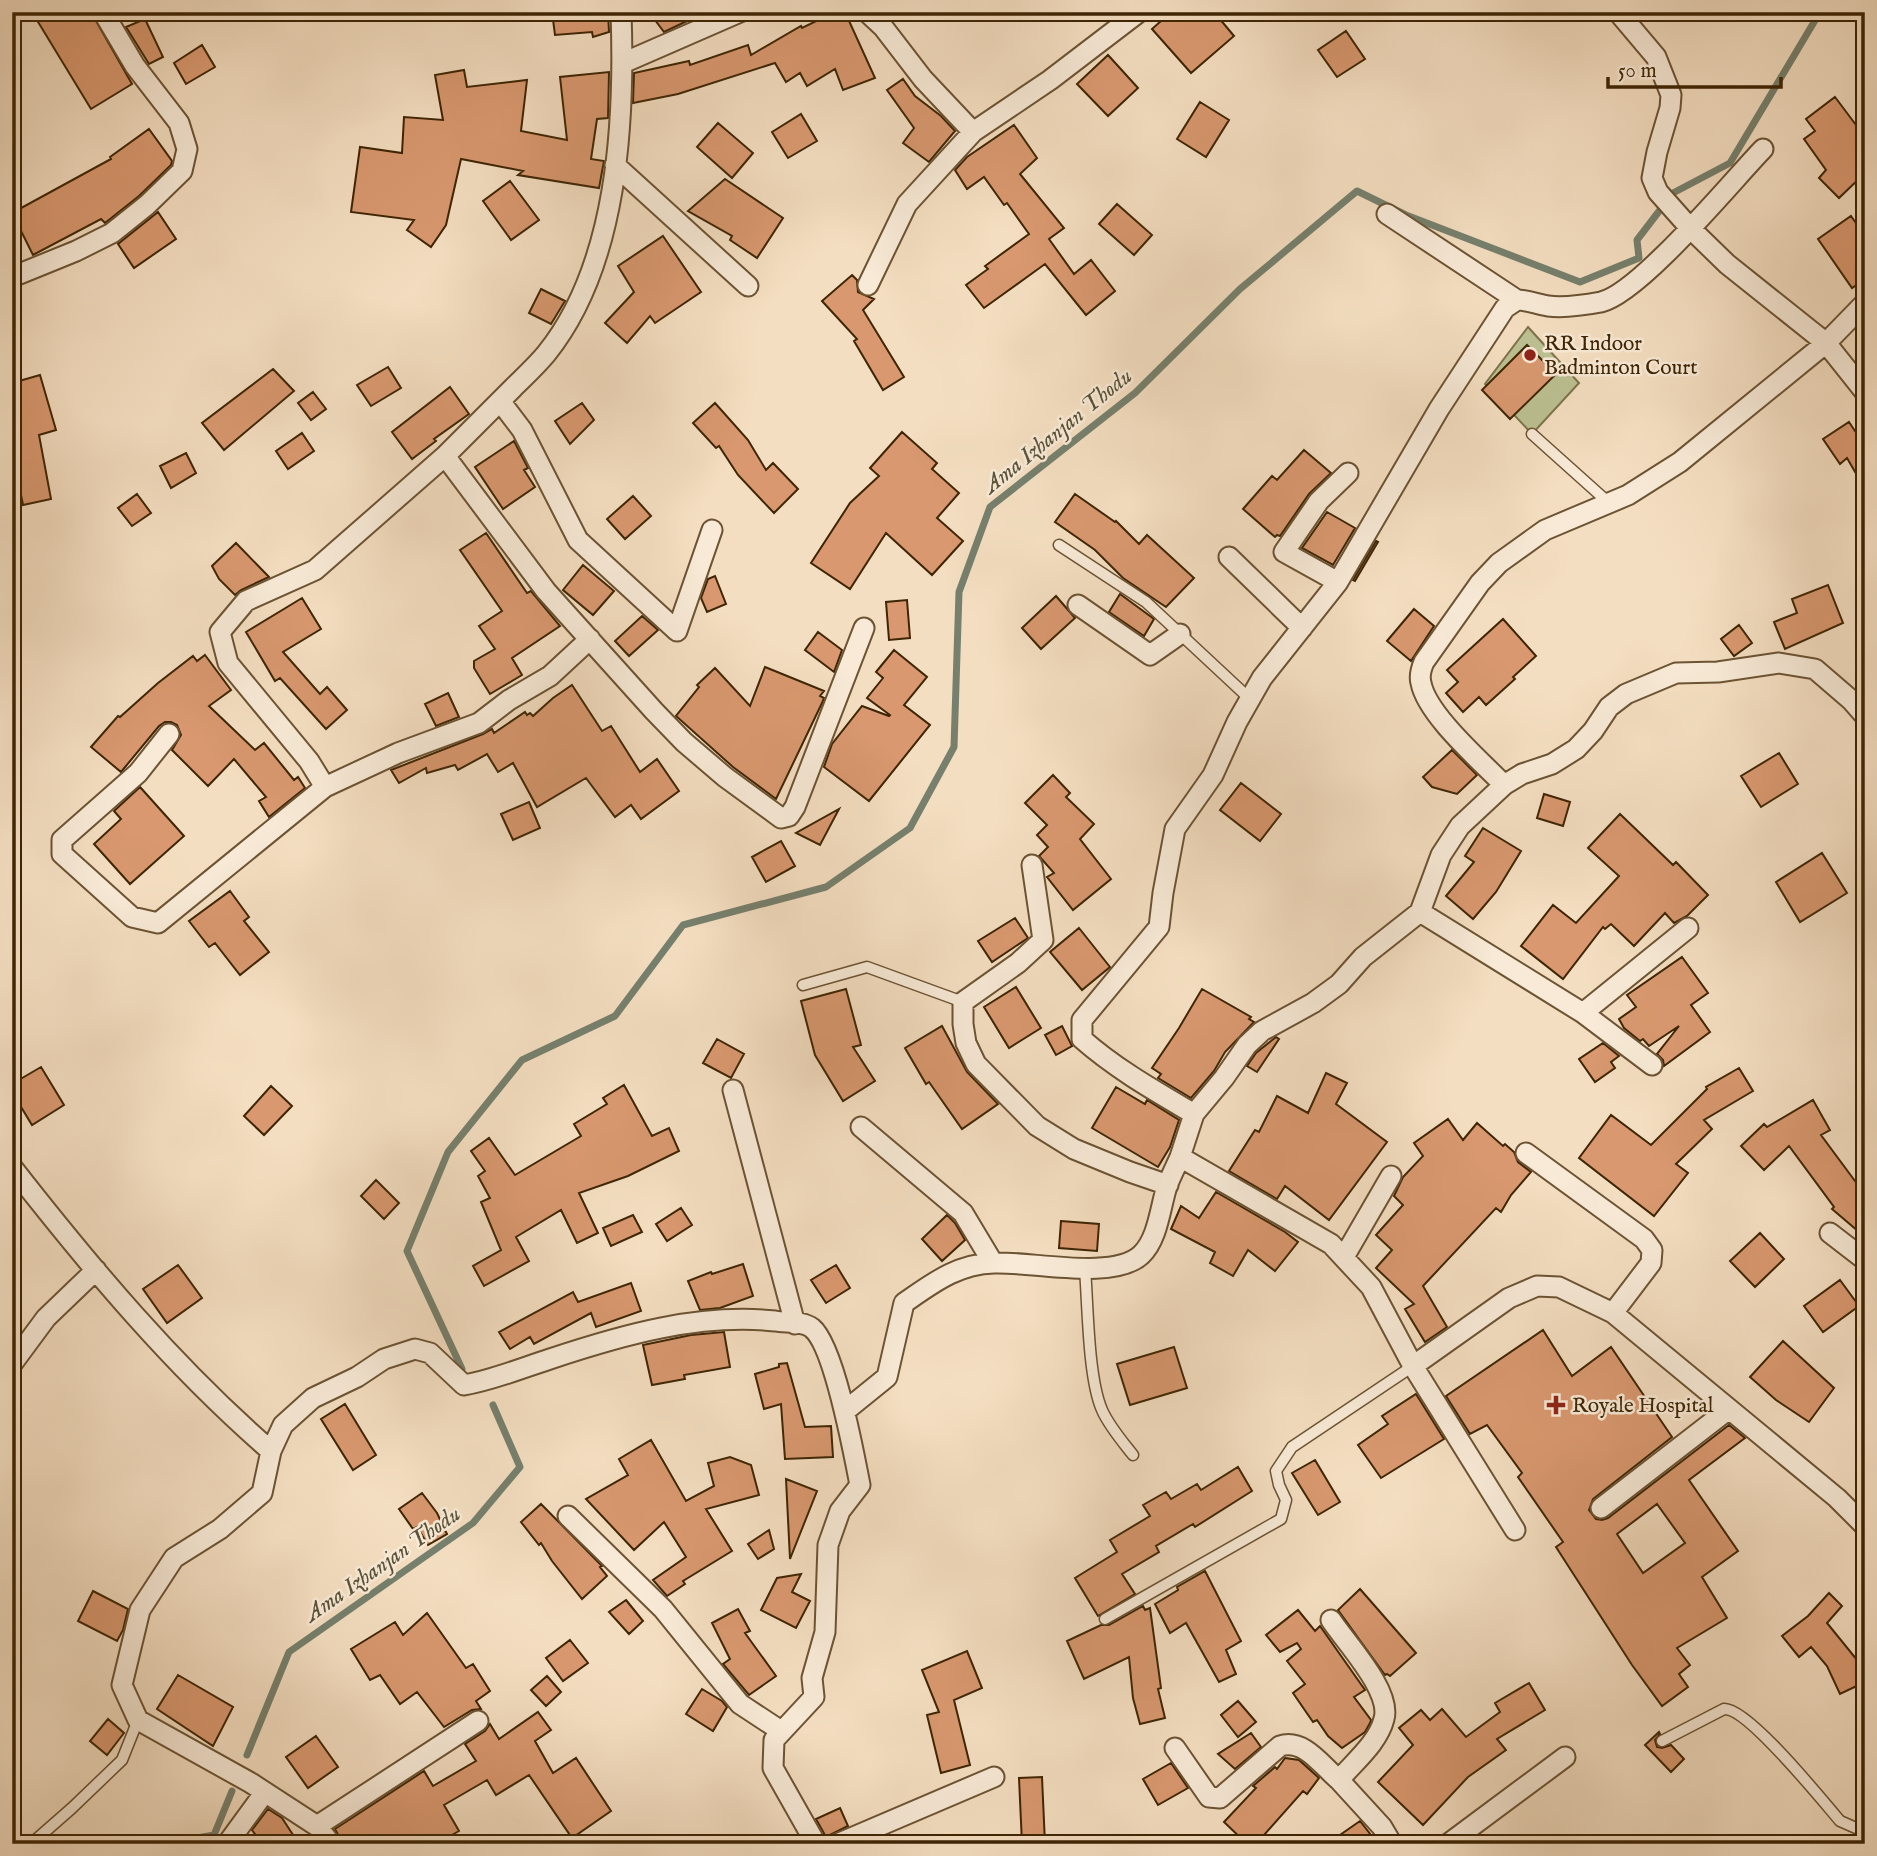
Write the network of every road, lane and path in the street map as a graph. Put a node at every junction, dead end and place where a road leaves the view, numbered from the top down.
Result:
1 (103, 12) edge
2 (621, 12) edge
3 (740, 12) edge
4 (867, 12) edge
5 (1139, 12) edge
6 (1618, 12) edge
7 (622, 63) junction
8 (973, 132) junction
9 (1763, 149) dead end
10 (615, 165) junction
11 (1387, 214) dead end
12 (1690, 228) junction
13 (12, 277) edge
14 (868, 285) dead end
15 (748, 286) dead end
16 (1517, 300) junction
17 (1865, 303) edge
18 (1826, 343) junction
19 (1865, 392) edge
20 (500, 401) junction
21 (1532, 434) dead end
22 (445, 456) junction
23 (1348, 473) dead end
24 (1609, 503) junction
25 (712, 530) dead end
26 (1059, 545) dead end
27 (1229, 557) dead end
28 (1339, 582) junction
29 (1078, 605) dead end
30 (864, 628) dead end
31 (1302, 628) junction
32 (1180, 634) junction
33 (590, 639) junction
34 (1250, 699) junction
35 (1865, 716) edge
36 (169, 734) dead end
37 (1504, 785) junction
38 (325, 787) junction
39 (1032, 865) dead end
40 (1419, 912) junction
41 (1688, 928) dead end
42 (803, 985) dead end
43 (963, 1002) junction
44 (1583, 1013) junction
45 (1652, 1065) dead end
46 (733, 1090) dead end
47 (1194, 1114) junction
48 (861, 1127) dead end
49 (1526, 1153) dead end
50 (1180, 1157) junction
51 (1391, 1176) dead end
52 (16, 1181) edge
53 (1168, 1185) junction
54 (1829, 1233) dead end
55 (1344, 1257) junction
56 (1865, 1260) edge
57 (993, 1262) junction
58 (1085, 1269) junction
59 (96, 1270) junction
60 (1613, 1313) junction
61 (795, 1324) junction
62 (12, 1364) edge
63 (1413, 1366) junction
64 (1729, 1409) junction
65 (845, 1411) junction
66 (271, 1451) junction
67 (1133, 1455) dead end
68 (1601, 1508) dead end
69 (568, 1516) dead end
70 (1865, 1526) edge
71 (1515, 1530) dead end
72 (1105, 1619) dead end
73 (1331, 1620) dead end
74 (138, 1720) junction
75 (478, 1721) dead end
76 (781, 1731) junction
77 (1662, 1741) dead end
78 (1175, 1748) dead end
79 (1565, 1757) dead end
80 (994, 1777) dead end
81 (1339, 1780) junction
82 (265, 1792) junction
83 (1865, 1825) edge
84 (317, 1826) junction
85 (31, 1844) edge
86 (227, 1844) edge
87 (331, 1844) edge
88 (816, 1844) edge
89 (836, 1844) edge
90 (1392, 1844) edge
91 (1448, 1844) edge

1 - 13 street
2 - 7 street
3 - 7 street
4 - 8 street
5 - 8 street
6 - 12 street
7 - 10 street
8 - 14 street
9 - 12 street
10 - 15 street
10 - 20 street
11 - 16 street
12 - 16 street
12 - 18 street
16 - 28 street
17 - 18 street
18 - 19 street
18 - 24 street
20 - 22 street
20 - 25 street
21 - 24 lane
22 - 33 street
22 - 38 street
23 - 28 street
24 - 37 street
26 - 32 lane
27 - 31 street
28 - 31 street
29 - 32 street
30 - 33 street
31 - 34 street
32 - 34 lane
33 - 38 street
34 - 47 street
35 - 37 street
36 - 38 street
37 - 40 street
39 - 43 street
40 - 44 street
40 - 47 street
41 - 44 street
42 - 43 lane
43 - 53 street
44 - 45 street
46 - 61 street
47 - 50 street
48 - 57 street
49 - 60 street
50 - 53 street
50 - 55 street
51 - 55 street
52 - 59 street
53 - 58 street
54 - 56 street
55 - 63 street
57 - 58 street
57 - 65 street
58 - 67 lane
59 - 62 street
59 - 66 street
60 - 63 street
60 - 64 street
61 - 65 street
61 - 66 street
63 - 71 street
63 - 72 lane
64 - 68 street
64 - 70 street
65 - 76 street
66 - 74 street
69 - 76 street
73 - 81 street
74 - 82 street
74 - 85 lane
75 - 84 street
76 - 88 street
77 - 83 lane
78 - 81 street
79 - 91 street
80 - 89 street
81 - 90 street
82 - 84 street
82 - 86 street
84 - 87 street

